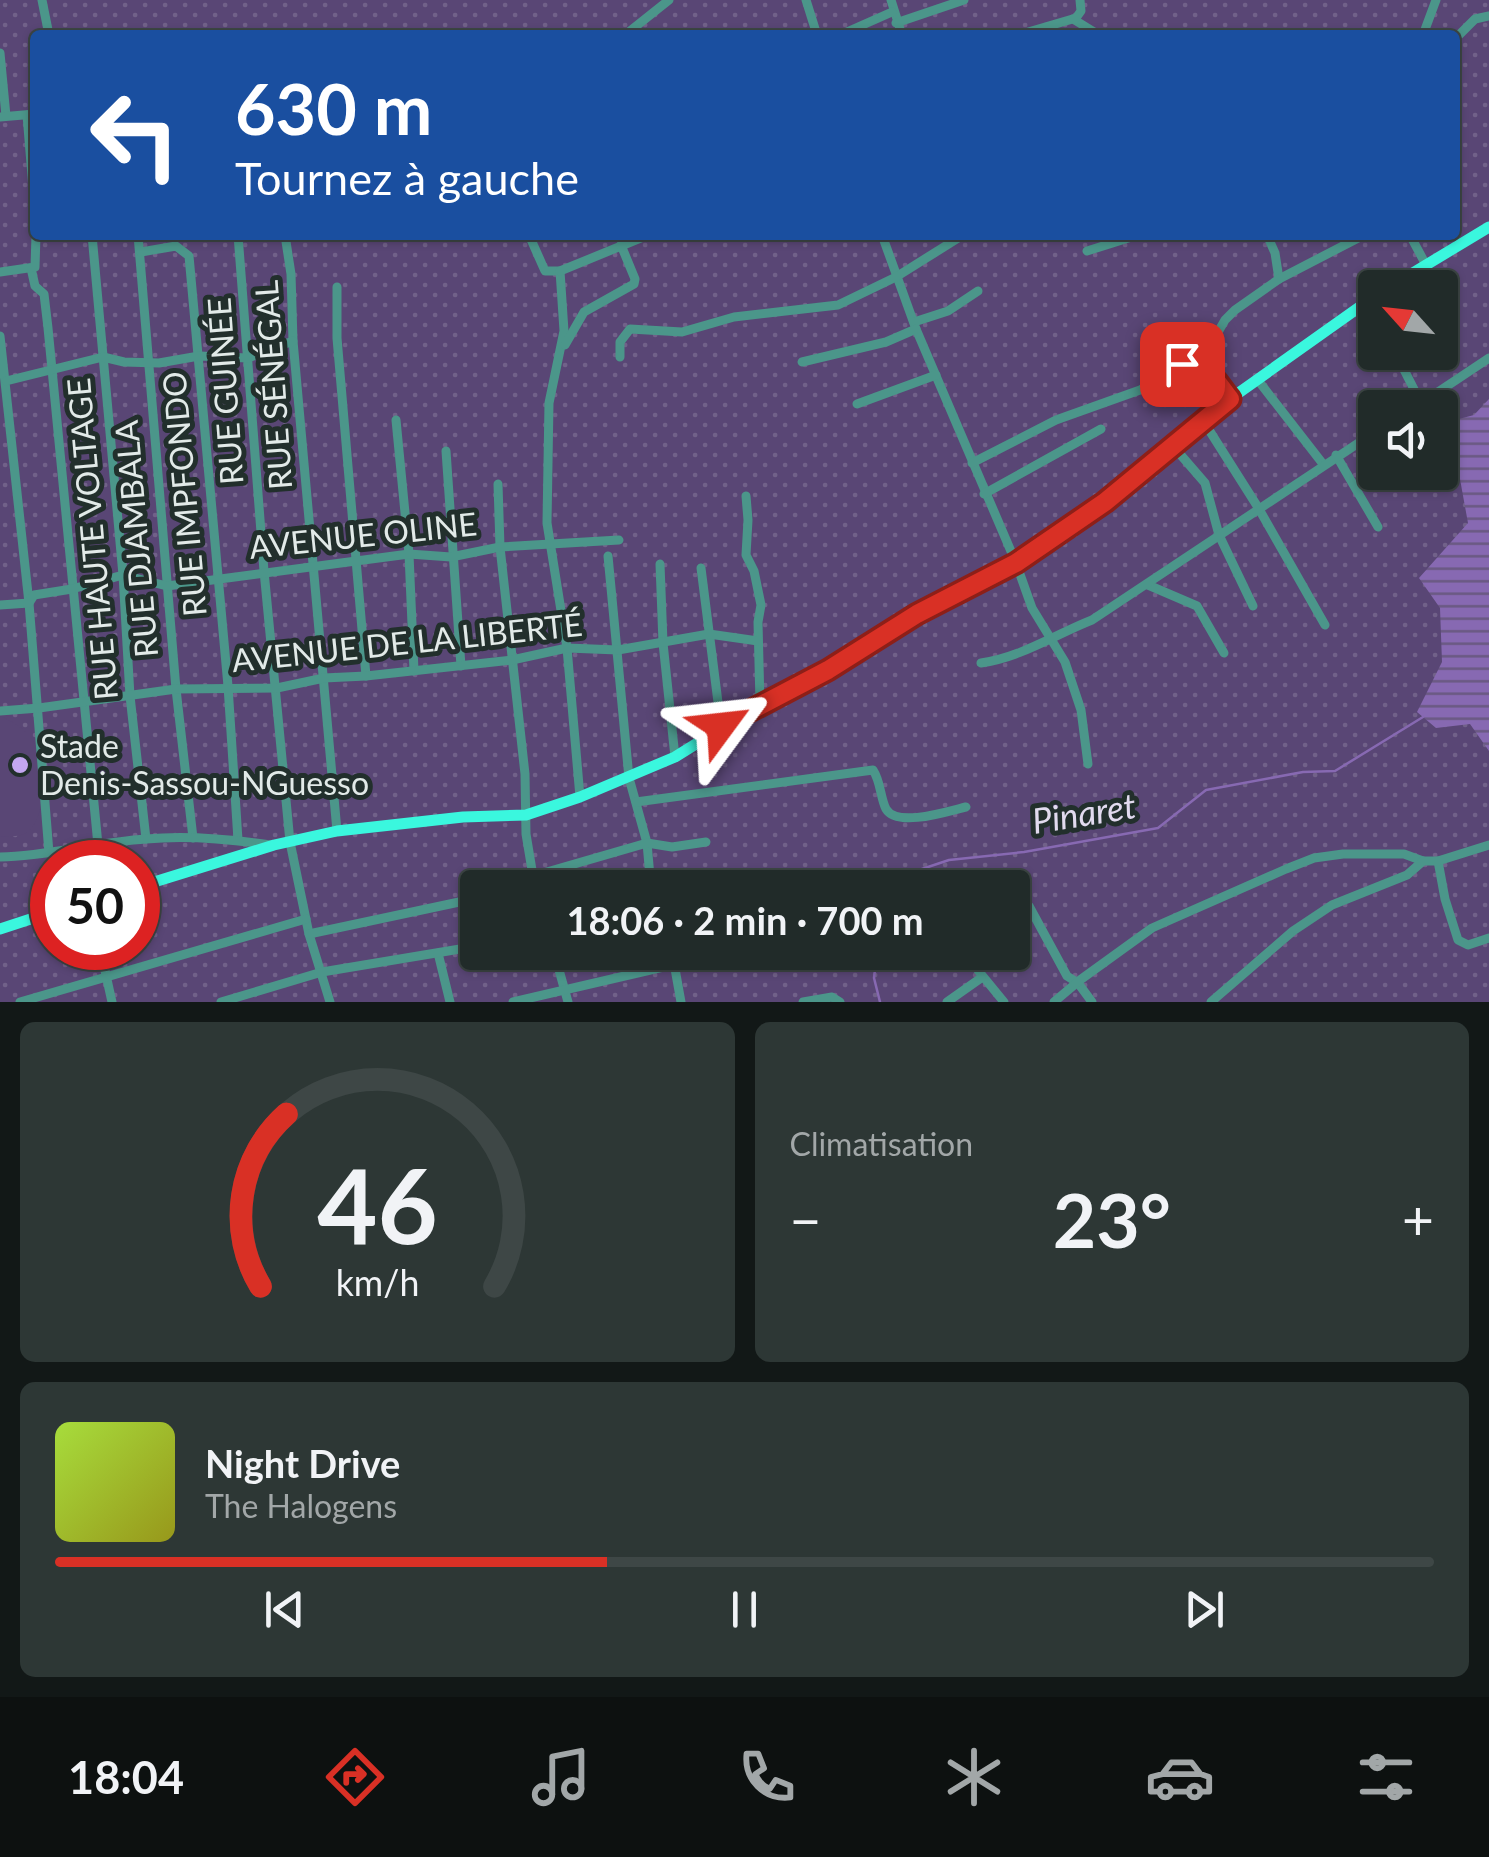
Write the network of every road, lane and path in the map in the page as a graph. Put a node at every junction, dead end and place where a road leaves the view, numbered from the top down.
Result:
1 (42, 0) edge
2 (669, 0) edge
3 (806, 0) edge
4 (891, 0) edge
5 (964, 0) edge
6 (1080, 0) edge
7 (1436, 0) edge
8 (1489, 16) edge
9 (894, 18) junction
10 (1073, 19) junction
11 (48, 30) edge
12 (632, 30) edge
13 (815, 30) edge
14 (856, 30) edge
15 (900, 30) edge
16 (1035, 30) edge
17 (1091, 30) edge
18 (1425, 30) edge
19 (1460, 34) edge
20 (0, 54) edge
21 (30, 114) edge
22 (3, 116) edge
23 (1489, 227) edge
24 (36, 240) edge
25 (92, 240) edge
26 (139, 240) edge
27 (238, 240) edge
28 (286, 240) edge
29 (530, 240) edge
30 (884, 240) edge
31 (955, 240) edge
32 (1121, 240) edge
33 (1269, 240) edge
34 (1354, 240) edge
35 (1413, 240) edge
36 (623, 241) edge
37 (1086, 250) dead end
38 (142, 252) junction
39 (1426, 263) junction
40 (34, 267) junction
41 (1415, 270) edge
42 (560, 271) junction
43 (0, 272) edge
44 (896, 277) junction
45 (1279, 279) junction
46 (337, 287) dead end
47 (978, 292) dead end
48 (1358, 307) edge
49 (915, 325) junction
50 (0, 336) edge
51 (293, 341) junction
52 (560, 355) junction
53 (199, 356) junction
54 (104, 357) junction
55 (620, 357) dead end
56 (248, 358) junction
57 (1489, 358) edge
58 (802, 362) dead end
59 (146, 363) junction
60 (1200, 364) junction
61 (52, 370) junction
62 (936, 375) junction
63 (1257, 379) junction
64 (6, 381) junction
65 (1440, 390) edge
66 (1230, 399) junction
67 (857, 404) dead end
68 (396, 420) dead end
69 (1204, 422) junction
70 (1101, 429) dead end
71 (1358, 442) edge
72 (1173, 446) junction
73 (13, 448) junction
74 (0, 449) edge
75 (446, 451) dead end
76 (1336, 456) junction
77 (972, 463) junction
78 (1323, 464) junction
79 (498, 484) dead end
80 (984, 494) junction
81 (746, 496) dead end
82 (1260, 509) junction
83 (1378, 527) dead end
84 (1219, 535) junction
85 (620, 540) dead end
86 (552, 542) junction
87 (500, 546) junction
88 (409, 554) junction
89 (608, 556) dead end
90 (451, 558) junction
91 (356, 562) junction
92 (1016, 563) junction
93 (660, 564) dead end
94 (312, 568) junction
95 (701, 568) dead end
96 (264, 571) junction
97 (123, 575) junction
98 (216, 578) junction
99 (1148, 585) junction
100 (167, 586) junction
101 (72, 589) junction
102 (29, 602) junction
103 (0, 604) edge
104 (1253, 606) dead end
105 (1325, 625) dead end
106 (709, 634) junction
107 (1048, 637) junction
108 (758, 640) junction
109 (663, 643) junction
110 (568, 648) junction
111 (618, 650) junction
112 (1224, 653) dead end
113 (512, 660) junction
114 (981, 662) dead end
115 (461, 666) junction
116 (414, 671) junction
117 (366, 676) junction
118 (324, 678) junction
119 (228, 686) junction
120 (277, 688) junction
121 (176, 689) junction
122 (130, 696) junction
123 (83, 702) junction
124 (760, 704) junction
125 (39, 708) junction
126 (0, 711) edge
127 (721, 726) junction
128 (675, 757) junction
129 (1088, 764) dead end
130 (629, 778) junction
131 (580, 797) junction
132 (636, 802) junction
133 (966, 807) dead end
134 (526, 815) junction
135 (337, 832) junction
136 (146, 838) junction
137 (193, 838) junction
138 (48, 840) edge
139 (97, 840) edge
140 (132, 840) edge
141 (238, 840) junction
142 (290, 842) junction
143 (706, 842) dead end
144 (647, 844) junction
145 (1489, 845) edge
146 (274, 846) junction
147 (30, 855) edge
148 (0, 857) edge
149 (1438, 860) junction
150 (1424, 861) junction
151 (532, 870) edge
152 (573, 870) edge
153 (649, 870) edge
154 (160, 880) edge
155 (460, 902) edge
156 (1030, 910) edge
157 (30, 919) edge
158 (306, 919) junction
159 (0, 928) edge
160 (309, 934) junction
161 (1489, 938) edge
162 (460, 950) edge
163 (438, 954) junction
164 (104, 970) edge
165 (559, 970) edge
166 (656, 970) edge
167 (673, 970) edge
168 (975, 970) edge
169 (322, 972) junction
170 (981, 978) junction
171 (105, 979) junction
172 (1078, 982) junction
173 (567, 997) edge
174 (20, 1002) edge
175 (112, 1002) edge
176 (221, 1002) edge
177 (330, 1002) edge
178 (450, 1002) edge
179 (513, 1002) edge
180 (681, 1002) edge
181 (804, 1002) edge
182 (840, 1002) edge
183 (947, 1002) edge
184 (1004, 1002) edge
185 (1054, 1002) edge
186 (1092, 1002) edge
187 (1210, 1002) edge

1 - 11 street
2 - 12 street
3 - 13 street
4 - 9 street
5 - 9 street
6 - 10 street
7 - 18 street
8 - 19 street
9 - 14 street
9 - 15 street
10 - 16 street
10 - 17 street
20 - 22 street
21 - 22 street
23 - 39 main road
24 - 40 street
25 - 54 street, RUE HAUTE VOLTAGE
26 - 38 street, RUE DJAMBALA
27 - 56 street, RUE GUINÉE
28 - 51 street, RUE SÉNÉGAL
29 - 42 street
30 - 44 street
31 - 44 street
32 - 37 street
33 - 45 street
34 - 45 street
35 - 39 street
36 - 42 street
36 - 52 street
38 - 53 street, RUE IMPFONDO
38 - 59 street, RUE DJAMBALA
39 - 41 main road
40 - 43 street
40 - 61 street
42 - 52 street
44 - 49 street
44 - 55 street
45 - 60 street
46 - 91 street
47 - 49 street
48 - 63 main road
49 - 58 street
49 - 62 street
50 - 64 street
51 - 56 street
51 - 94 street, RUE SÉNÉGAL
52 - 86 street
53 - 56 street
53 - 59 street
53 - 98 street, RUE IMPFONDO
54 - 59 street
54 - 61 street
54 - 97 street, RUE HAUTE VOLTAGE
56 - 96 street, RUE GUINÉE
57 - 65 street
59 - 100 street, RUE DJAMBALA
60 - 66 street
60 - 77 street
61 - 64 street
61 - 101 street
62 - 67 street
62 - 77 street
63 - 66 main road
63 - 78 street
64 - 73 street
66 - 69 main road
68 - 88 street
69 - 72 main road
69 - 82 street
70 - 80 street
71 - 76 street
72 - 84 street
72 - 92 main road
73 - 74 street
73 - 102 street
75 - 90 street
76 - 78 street
76 - 83 street
77 - 80 street
78 - 82 street
79 - 87 street
80 - 92 street
81 - 108 street
82 - 84 street
82 - 105 street
84 - 99 street
84 - 104 street
85 - 86 street, AVENUE OLINE
86 - 87 street, AVENUE OLINE
86 - 110 street
87 - 90 street, AVENUE OLINE
87 - 113 street
88 - 90 street, AVENUE OLINE
88 - 91 street, AVENUE OLINE
88 - 116 street
89 - 111 street
90 - 115 street
91 - 94 street, AVENUE OLINE
91 - 117 street
92 - 107 street
92 - 124 main road
93 - 109 street
94 - 96 street, AVENUE OLINE
94 - 118 street, RUE SÉNÉGAL
95 - 106 street
96 - 98 street, AVENUE OLINE
96 - 120 street, RUE GUINÉE
97 - 100 street, AVENUE OLINE
97 - 101 street, AVENUE OLINE
97 - 122 street, RUE HAUTE VOLTAGE
98 - 100 street, AVENUE OLINE
98 - 119 street, RUE IMPFONDO
99 - 107 street
99 - 112 street
100 - 121 street, RUE DJAMBALA
101 - 102 street, AVENUE OLINE
101 - 123 street
102 - 103 street, AVENUE OLINE
102 - 125 street
106 - 108 street, AVENUE DE LA LIBERTÉ
106 - 109 street, AVENUE DE LA LIBERTÉ
106 - 127 street
107 - 114 street
107 - 129 street
108 - 124 street
109 - 111 street, AVENUE DE LA LIBERTÉ
109 - 128 street
110 - 111 street, AVENUE DE LA LIBERTÉ
110 - 113 street, AVENUE DE LA LIBERTÉ
110 - 131 street
111 - 130 street
113 - 115 street, AVENUE DE LA LIBERTÉ
113 - 134 street
115 - 116 street, AVENUE DE LA LIBERTÉ
116 - 117 street, AVENUE DE LA LIBERTÉ
117 - 118 street, AVENUE DE LA LIBERTÉ
118 - 120 street, AVENUE DE LA LIBERTÉ
118 - 135 street, RUE SÉNÉGAL
119 - 120 street, AVENUE DE LA LIBERTÉ
119 - 121 street, AVENUE DE LA LIBERTÉ
119 - 141 street, RUE IMPFONDO
120 - 142 street, RUE GUINÉE
121 - 122 street, AVENUE DE LA LIBERTÉ
121 - 137 street, RUE DJAMBALA
122 - 123 street, AVENUE DE LA LIBERTÉ
122 - 136 street, RUE HAUTE VOLTAGE
123 - 125 street, AVENUE DE LA LIBERTÉ
123 - 139 street
124 - 127 main road
125 - 126 street, AVENUE DE LA LIBERTÉ
125 - 138 street
127 - 128 main road
128 - 130 main road
130 - 131 main road
130 - 132 street
131 - 134 main road
132 - 133 street
132 - 144 street
134 - 135 main road
134 - 151 street
135 - 142 main road
136 - 137 street
136 - 140 street
137 - 141 street
141 - 146 street
142 - 146 main road
142 - 158 street, RUE GUINÉE
143 - 144 street
144 - 152 street
144 - 153 street
145 - 149 street
146 - 154 main road
147 - 148 street
149 - 150 street
149 - 161 street
150 - 172 street
150 - 187 street
155 - 160 street
156 - 172 street
157 - 159 main road
158 - 160 street, RUE GUINÉE
158 - 171 street
160 - 169 street, RUE GUINÉE
162 - 163 street
163 - 169 street
163 - 178 street
164 - 171 street
165 - 173 street
166 - 173 street
167 - 180 street
168 - 170 street
169 - 176 street
169 - 177 street, RUE GUINÉE
170 - 183 street
170 - 184 street
171 - 174 street
171 - 175 street
172 - 185 street
172 - 186 street
173 - 179 street
181 - 182 street

